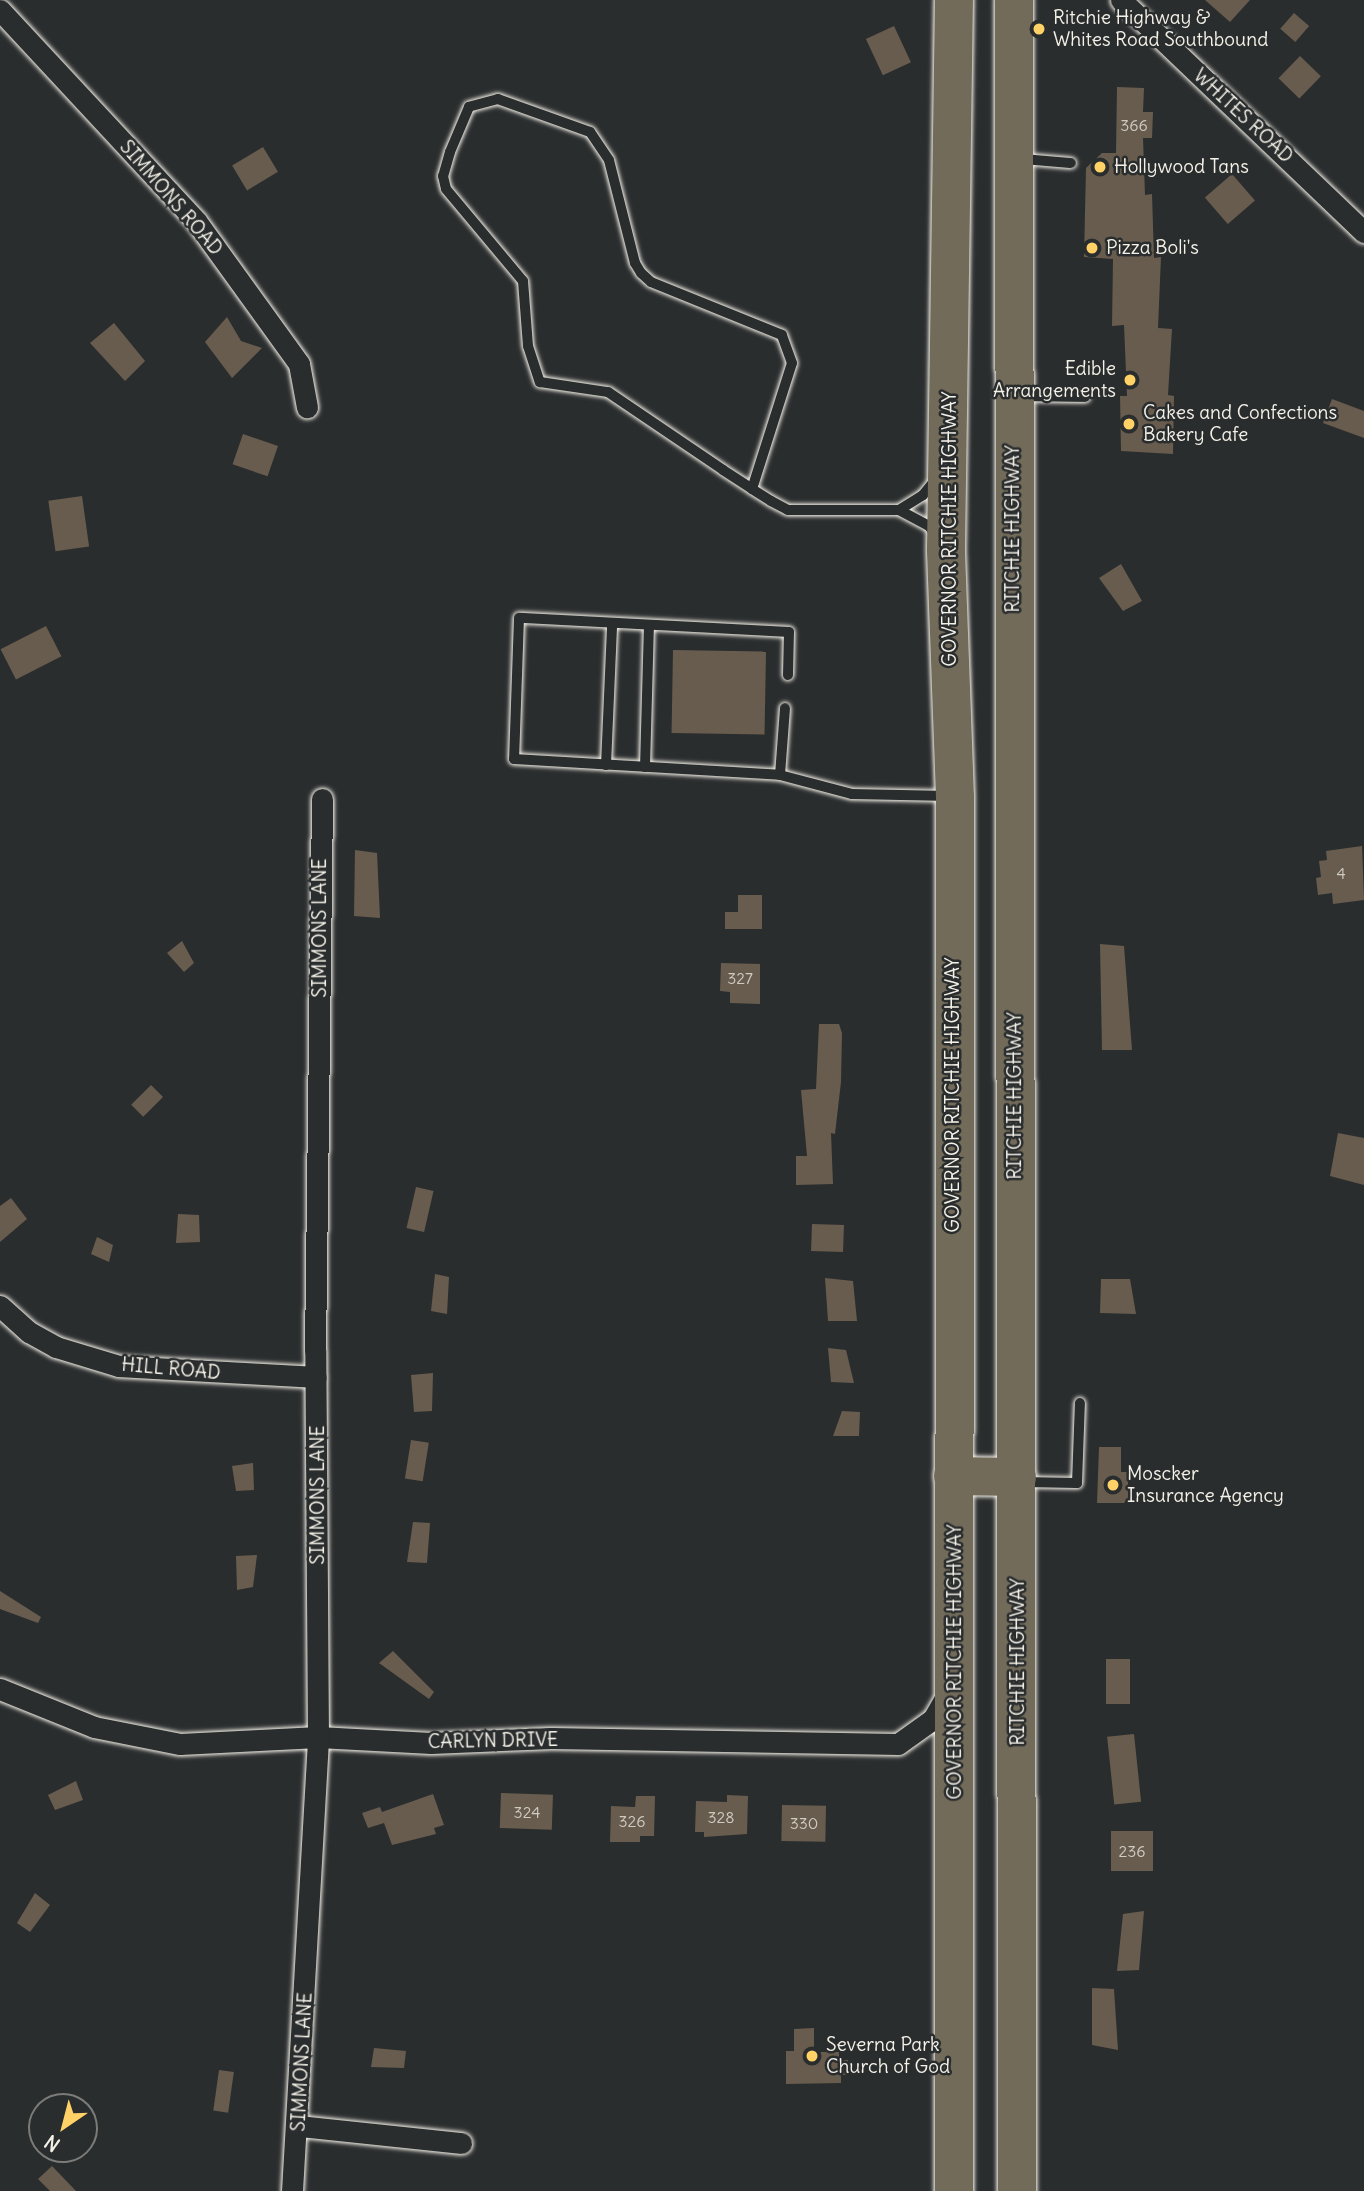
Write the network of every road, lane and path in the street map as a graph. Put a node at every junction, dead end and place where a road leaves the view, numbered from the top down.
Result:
1 (954, 0) edge
2 (1014, 0) edge
3 (1121, 0) edge
4 (0, 10) edge
5 (1013, 158) junction
6 (1071, 163) dead end
7 (1364, 232) edge
8 (1013, 396) junction
9 (1085, 397) dead end
10 (307, 407) dead end
11 (948, 464) junction
12 (752, 489) junction
13 (898, 510) junction
14 (946, 550) junction
15 (607, 624) junction
16 (649, 626) junction
17 (788, 675) dead end
18 (785, 708) dead end
19 (606, 765) junction
20 (645, 767) junction
21 (780, 775) junction
22 (955, 797) junction
23 (322, 799) dead end
24 (0, 1306) edge
25 (316, 1377) junction
26 (1080, 1403) dead end
27 (953, 1476) junction
28 (1017, 1480) junction
29 (957, 1671) junction
30 (0, 1689) edge
31 (318, 1737) junction
32 (299, 2126) junction
33 (461, 2143) dead end
34 (292, 2191) edge
35 (954, 2191) edge
36 (1017, 2191) edge

1 - 11 highway, GOVERNOR RITCHIE HIGHWAY
2 - 5 highway, RITCHIE HIGHWAY
3 - 7 street, WHITES ROAD
4 - 10 street, SIMMONS ROAD
5 - 6 lane
5 - 8 highway, RITCHIE HIGHWAY
8 - 9 lane
8 - 28 highway, RITCHIE HIGHWAY
11 - 13 lane
11 - 14 highway, GOVERNOR RITCHIE HIGHWAY
12 - 12 lane
12 - 13 lane
13 - 14 lane
14 - 22 highway, GOVERNOR RITCHIE HIGHWAY
15 - 16 lane
15 - 19 lane
15 - 19 lane
16 - 17 lane
16 - 20 lane
18 - 21 lane
19 - 20 lane
20 - 21 lane
21 - 22 lane
22 - 27 highway, GOVERNOR RITCHIE HIGHWAY
23 - 25 street, SIMMONS LANE
24 - 25 street, HILL ROAD
25 - 31 street, SIMMONS LANE
26 - 28 lane
27 - 28 highway
27 - 29 highway, GOVERNOR RITCHIE HIGHWAY
28 - 36 highway, RITCHIE HIGHWAY
29 - 31 street, CARLYN DRIVE
29 - 35 highway, GOVERNOR RITCHIE HIGHWAY
30 - 31 street, CARLYN DRIVE
31 - 32 street, SIMMONS LANE
32 - 33 street
32 - 34 street, SIMMONS LANE

